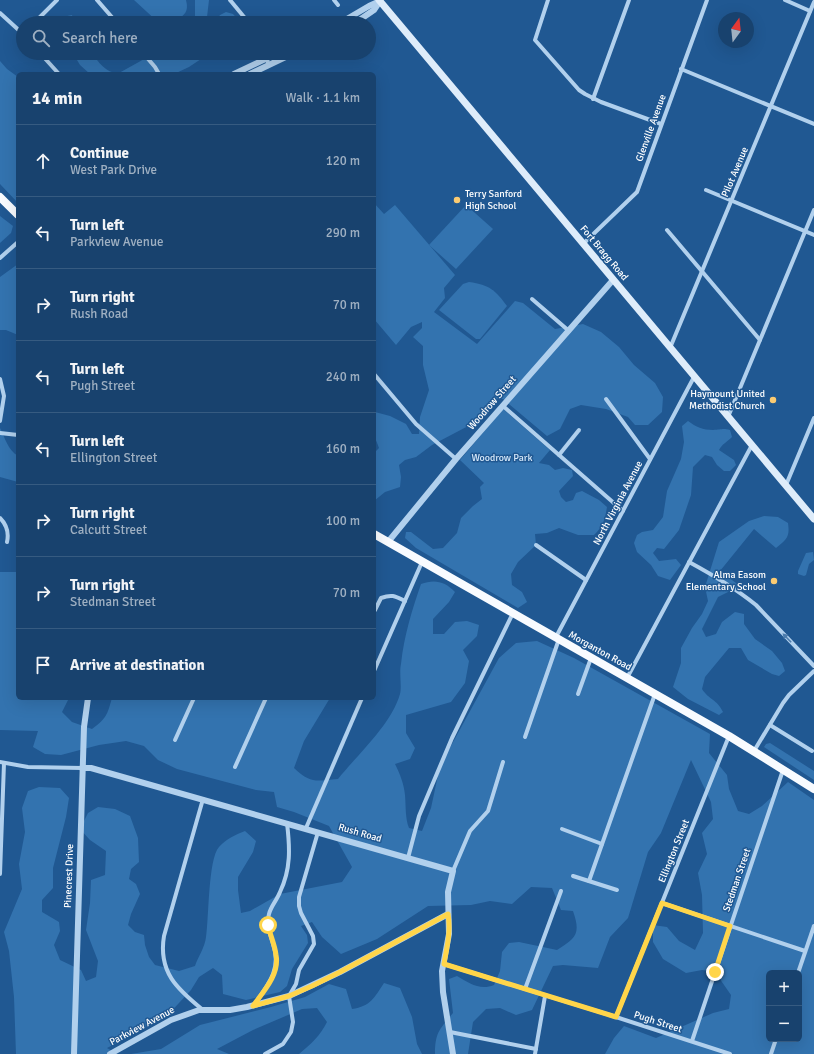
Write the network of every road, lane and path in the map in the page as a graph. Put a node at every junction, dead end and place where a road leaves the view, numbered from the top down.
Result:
1 (57, 0) edge
2 (97, 0) edge
3 (230, 0) edge
4 (334, 0) edge
5 (548, 0) edge
6 (629, 0) edge
7 (707, 0) edge
8 (785, 0) edge
9 (380, 1) edge
10 (814, 2) edge
11 (338, 5) dead end
12 (810, 10) junction
13 (0, 12) edge
14 (41, 16) edge
15 (111, 16) edge
16 (243, 16) edge
17 (352, 16) edge
18 (365, 16) edge
19 (16, 27) edge
20 (46, 60) edge
21 (149, 60) edge
22 (264, 60) edge
23 (265, 60) edge
24 (682, 69) junction
25 (56, 72) edge
26 (158, 72) edge
27 (238, 72) edge
28 (252, 72) edge
29 (593, 99) junction
30 (771, 106) junction
31 (662, 124) junction
32 (814, 124) edge
33 (706, 190) dead end
34 (0, 197) edge
35 (732, 201) junction
36 (814, 210) edge
37 (16, 213) edge
38 (667, 230) dead end
39 (805, 231) junction
40 (814, 235) edge
41 (16, 244) edge
42 (583, 244) junction
43 (0, 258) edge
44 (702, 271) junction
45 (613, 280) junction
46 (532, 299) dead end
47 (569, 331) junction
48 (760, 340) junction
49 (670, 348) junction
50 (376, 376) edge
51 (694, 377) junction
52 (0, 379) edge
53 (606, 399) dead end
54 (503, 406) junction
55 (728, 418) junction
56 (814, 418) edge
57 (0, 421) edge
58 (579, 430) dead end
59 (0, 433) edge
60 (16, 435) edge
61 (752, 445) junction
62 (559, 455) junction
63 (456, 459) junction
64 (650, 459) junction
65 (786, 486) junction
66 (622, 511) junction
67 (0, 518) edge
68 (814, 519) edge
69 (376, 535) edge
70 (7, 542) dead end
71 (388, 542) junction
72 (536, 544) dead end
73 (422, 562) junction
74 (689, 562) junction
75 (586, 580) junction
76 (405, 601) junction
77 (376, 608) edge
78 (513, 613) junction
79 (558, 639) junction
80 (592, 658) junction
81 (376, 666) edge
82 (814, 666) edge
83 (814, 671) edge
84 (627, 678) junction
85 (578, 694) dead end
86 (655, 694) junction
87 (88, 700) edge
88 (193, 700) edge
89 (265, 700) edge
90 (361, 700) edge
91 (770, 725) junction
92 (729, 736) junction
93 (525, 737) dead end
94 (175, 740) dead end
95 (754, 751) junction
96 (812, 751) dead end
97 (2, 762) edge
98 (503, 762) dead end
99 (235, 767) dead end
100 (82, 768) junction
101 (783, 770) junction
102 (814, 789) edge
103 (203, 800) junction
104 (287, 823) junction
105 (306, 828) junction
106 (562, 829) dead end
107 (318, 832) junction
108 (1, 843) edge
109 (602, 844) junction
110 (408, 858) junction
111 (453, 871) junction
112 (0, 874) edge
113 (573, 876) dead end
114 (589, 881) junction
115 (617, 890) dead end
116 (561, 891) dead end
117 (662, 903) junction
118 (448, 914) junction
119 (730, 926) junction
120 (814, 926) edge
121 (806, 951) junction
122 (444, 964) junction
123 (799, 970) edge
124 (525, 989) junction
125 (289, 996) junction
126 (545, 996) junction
127 (253, 1006) junction
128 (203, 1010) junction
129 (616, 1017) junction
130 (450, 1032) junction
131 (692, 1041) junction
132 (775, 1042) edge
133 (536, 1049) junction
134 (74, 1051) edge
135 (81, 1054) edge
136 (110, 1054) edge
137 (265, 1054) edge
138 (453, 1054) edge
139 (535, 1054) edge
140 (730, 1054) edge
141 (771, 1054) edge

1 - 14 street
2 - 15 street
3 - 16 street
4 - 11 street
5 - 29 street
6 - 29 street
7 - 24 street, Glenville Avenue
8 - 12 street
9 - 17 street
9 - 18 street
9 - 42 main road, Fort Bragg Road
10 - 12 street, Pilot Avenue
12 - 30 street, Pilot Avenue
13 - 19 street
20 - 25 street
21 - 26 street
22 - 27 street
23 - 28 street
24 - 30 street
24 - 31 street, Glenville Avenue
29 - 31 street
30 - 32 street
30 - 35 street, Pilot Avenue
31 - 42 street, Glenville Avenue
33 - 35 street
34 - 37 main road
35 - 39 street
35 - 44 street, Pilot Avenue
36 - 39 street
38 - 44 street
39 - 40 street
39 - 48 street
41 - 43 street
42 - 45 main road, Fort Bragg Road
44 - 48 street
44 - 49 street, Pilot Avenue
45 - 47 street, Woodrow Street
45 - 49 main road, Fort Bragg Road
46 - 47 street
47 - 54 street, Woodrow Street
48 - 55 street
49 - 51 main road, Fort Bragg Road
50 - 63 street
51 - 55 main road, Fort Bragg Road
51 - 64 street, North Virginia Avenue
52 - 57 street
53 - 64 street
54 - 62 street
54 - 63 street, Woodrow Street
55 - 61 main road, Fort Bragg Road
56 - 65 street
58 - 62 street
59 - 60 street
61 - 65 main road, Fort Bragg Road
61 - 74 street
62 - 66 street
63 - 71 street, Woodrow Street
64 - 66 street, North Virginia Avenue
65 - 68 main road, Fort Bragg Road
66 - 75 street, North Virginia Avenue
67 - 70 street
69 - 71 main road, Morganton Road
71 - 73 main road, Morganton Road
72 - 75 street
73 - 76 street
73 - 78 main road, Morganton Road
82 -> 74 street
74 - 84 street
75 - 79 street, North Virginia Avenue
76 - 77 street
76 - 81 street
78 - 79 main road, Morganton Road
78 - 110 street
79 - 80 main road, Morganton Road
79 - 93 street, North Virginia Avenue
80 - 84 main road, Morganton Road
80 - 85 street
83 - 91 street
84 - 86 main road, Morganton Road
86 - 92 main road, Morganton Road
86 - 109 street
87 - 100 street, Pinecrest Drive
88 - 94 street
89 - 99 street
90 - 105 street
91 - 95 street
91 - 96 street
92 - 95 main road, Morganton Road
92 - 117 street, Ellington Street
95 - 101 main road, Morganton Road
97 - 100 street
97 - 108 street
98 - 111 street
100 - 103 street, Rush Road
100 - 134 street, Pinecrest Drive
101 - 102 main road, Morganton Road
101 - 119 street, Stedman Street
103 - 104 street, Rush Road
103 - 128 street
104 - 105 street, Rush Road
104 - 127 street
105 - 107 street, Rush Road
106 - 109 street
107 - 110 street, Rush Road
107 - 125 street
108 - 112 street
109 - 114 street
110 - 111 street, Rush Road
111 - 118 street
113 - 114 street
114 - 115 street
116 - 124 street
117 - 119 street
117 - 129 street, Ellington Street
118 - 122 street
118 - 125 street, Parkview Avenue
119 - 121 street
119 - 131 street, Stedman Street
120 - 121 street
121 - 123 street
122 - 124 street, Pugh Street
122 - 130 street
124 - 126 street, Pugh Street
125 - 127 street, Parkview Avenue
125 - 137 street
126 - 129 street, Pugh Street
126 - 133 street
127 - 128 street, Parkview Avenue
128 - 136 street, Parkview Avenue
129 - 131 street, Pugh Street
130 - 133 street
130 - 138 street
131 - 140 street, Pugh Street
132 - 141 street
133 - 139 street
134 - 135 street

